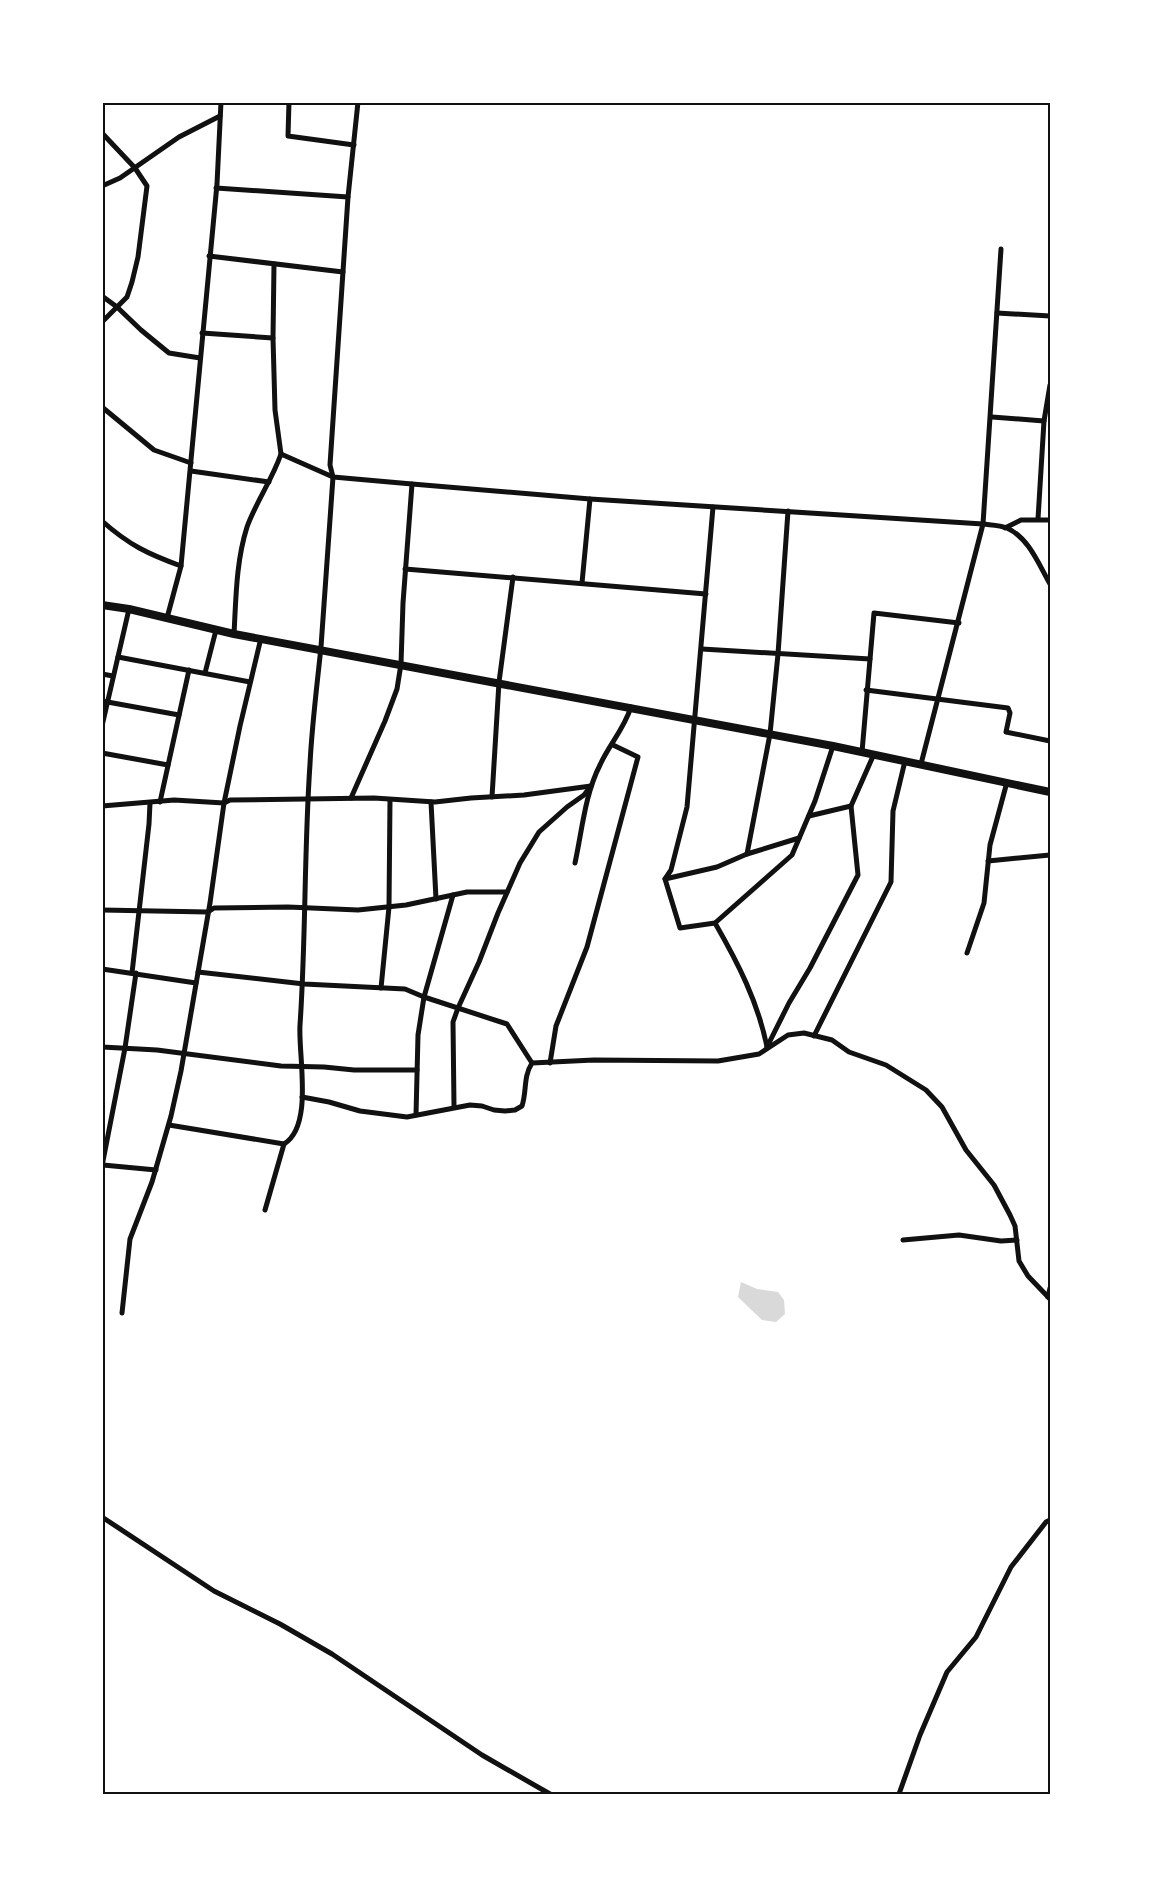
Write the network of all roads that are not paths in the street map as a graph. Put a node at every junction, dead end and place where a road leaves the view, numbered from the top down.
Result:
1 (221, 102) edge
2 (289, 102) edge
3 (358, 102) edge
4 (220, 116) junction
5 (102, 133) edge
6 (354, 145) junction
7 (135, 168) junction
8 (102, 186) edge
9 (216, 188) junction
10 (348, 197) junction
11 (1001, 249) dead end
12 (209, 256) junction
13 (274, 264) junction
14 (343, 272) junction
15 (102, 296) edge
16 (117, 307) junction
17 (997, 313) junction
18 (1050, 316) edge
19 (102, 322) edge
20 (202, 333) junction
21 (273, 338) junction
22 (200, 358) junction
23 (1050, 385) edge
24 (102, 407) edge
25 (992, 417) junction
26 (1044, 421) junction
27 (281, 454) junction
28 (191, 463) junction
29 (191, 471) junction
30 (333, 476) junction
31 (269, 482) junction
32 (412, 484) junction
33 (590, 499) junction
34 (713, 507) junction
35 (788, 510) junction
36 (1038, 519) junction
37 (1050, 520) edge
38 (102, 521) edge
39 (983, 524) junction
40 (1005, 528) junction
41 (182, 566) junction
42 (405, 568) junction
43 (513, 578) junction
44 (582, 583) junction
45 (1050, 584) edge
46 (706, 594) junction
47 (102, 605) edge
48 (129, 609) junction
49 (167, 618) junction
50 (959, 622) junction
51 (216, 630) junction
52 (234, 634) junction
53 (261, 638) junction
54 (320, 649) junction
55 (702, 649) junction
56 (778, 654) junction
57 (118, 657) junction
58 (870, 659) junction
59 (401, 664) junction
60 (189, 670) junction
61 (205, 673) junction
62 (102, 674) edge
63 (113, 676) junction
64 (250, 682) junction
65 (499, 682) junction
66 (866, 690) junction
67 (939, 698) junction
68 (105, 702) edge
69 (632, 707) junction
70 (179, 715) junction
71 (694, 719) junction
72 (102, 726) edge
73 (770, 734) junction
74 (1050, 741) edge
75 (613, 745) junction
76 (833, 746) junction
77 (862, 752) junction
78 (102, 753) edge
79 (874, 754) junction
80 (905, 761) junction
81 (921, 764) junction
82 (168, 765) junction
83 (1007, 782) junction
84 (592, 786) junction
85 (1050, 792) edge
86 (492, 797) junction
87 (308, 798) junction
88 (351, 798) junction
89 (390, 800) junction
90 (160, 802) junction
91 (430, 802) junction
92 (150, 803) junction
93 (224, 803) junction
94 (102, 806) edge
95 (851, 806) junction
96 (808, 816) junction
97 (799, 838) junction
98 (747, 854) junction
99 (1050, 855) edge
100 (988, 861) junction
101 (575, 863) dead end
102 (665, 879) junction
103 (507, 892) junction
104 (453, 895) junction
105 (436, 898) junction
106 (388, 907) junction
107 (304, 908) junction
108 (102, 910) edge
109 (139, 911) junction
110 (208, 912) junction
111 (715, 923) junction
112 (967, 953) dead end
113 (102, 969) edge
114 (198, 972) junction
115 (134, 973) junction
116 (196, 983) junction
117 (304, 984) junction
118 (381, 988) junction
119 (424, 997) junction
120 (458, 1008) junction
121 (814, 1036) junction
122 (102, 1047) edge
123 (125, 1048) junction
124 (767, 1048) junction
125 (183, 1054) junction
126 (550, 1062) junction
127 (532, 1063) junction
128 (302, 1066) junction
129 (417, 1070) junction
130 (302, 1097) junction
131 (454, 1107) junction
132 (416, 1115) junction
133 (168, 1125) junction
134 (284, 1144) junction
135 (103, 1165) edge
136 (156, 1170) junction
137 (265, 1210) dead end
138 (903, 1240) dead end
139 (1017, 1240) junction
140 (1050, 1288) edge
141 (1049, 1298) edge
142 (122, 1314) dead end
143 (102, 1518) edge
144 (1050, 1520) edge
145 (550, 1794) edge
146 (899, 1794) edge

1 - 4 street
2 - 6 street
3 - 6 street
4 - 7 street
4 - 9 street
5 - 7 street
6 - 10 street
7 - 8 street
7 - 16 street
9 - 10 street
9 - 12 street
10 - 14 street
11 - 17 street
12 - 13 street
12 - 20 street
13 - 14 street
13 - 21 street
14 - 30 street
15 - 16 street
16 - 19 street
16 - 22 street
17 - 18 street
17 - 25 street
20 - 21 street
20 - 22 street
21 - 27 street
22 - 28 street
23 - 26 street
24 - 28 street
25 - 26 street
25 - 39 street
26 - 36 street
27 - 30 street
27 - 31 street
28 - 29 street
29 - 31 street
29 - 41 street
30 - 32 street
30 - 54 street
31 - 52 street
32 - 33 street
32 - 42 street
33 - 34 street
33 - 44 street
34 - 35 street
34 - 46 street
35 - 39 street
35 - 56 street
36 - 37 street
36 - 40 street
38 - 41 street
39 - 40 street
39 - 50 street
40 - 45 street
41 - 49 street
42 - 43 street
42 - 59 street
43 - 44 street
43 - 65 street
44 - 46 street
46 - 55 street
47 - 48 highway
48 - 49 highway
48 - 57 street
49 - 51 highway
50 - 58 street
50 - 67 street
51 - 52 highway
51 - 61 street
52 - 53 highway
53 - 54 highway
53 - 64 street
54 - 59 highway
54 - 87 street
55 - 56 street
55 - 71 street
56 - 58 street
56 - 73 street
57 - 60 street
57 - 63 street
58 - 66 street
59 - 65 highway
59 - 88 street
60 - 61 street
60 - 70 street
61 - 64 street
62 - 63 street
63 - 68 street
64 - 93 street
65 - 69 highway
65 - 86 street
66 - 67 street
66 - 77 street
67 - 74 street
67 - 81 street
68 - 70 street
68 - 72 street
69 - 71 highway
69 - 75 street
70 - 82 street
71 - 73 highway
71 - 102 street
73 - 76 highway
73 - 98 street
75 - 84 street
75 - 126 street
76 - 77 highway
76 - 96 street
77 - 79 highway
78 - 82 street
79 - 80 highway
79 - 95 street
80 - 81 highway
80 - 121 street
81 - 83 highway
82 - 90 street
83 - 85 highway
83 - 100 street
84 - 86 street
84 - 101 street
84 - 103 street
86 - 91 street
87 - 88 street
87 - 93 street
87 - 107 street
88 - 89 street
89 - 91 street
89 - 106 street
90 - 92 street
90 - 93 street
91 - 105 street
92 - 94 street
92 - 109 street
93 - 110 street
95 - 96 street
95 - 124 street
96 - 97 street
97 - 98 street
97 - 111 street
98 - 102 street
99 - 100 street
100 - 112 street
102 - 111 street
103 - 104 street
103 - 120 street
104 - 105 street
104 - 119 street
105 - 106 street
106 - 107 street
106 - 118 street
107 - 110 street
107 - 117 street
108 - 109 street
109 - 110 street
109 - 115 street
110 - 114 street
111 - 124 street
113 - 115 street
114 - 116 street
114 - 117 street
115 - 116 street
115 - 123 street
116 - 125 street
117 - 118 street
117 - 128 street
118 - 119 street
119 - 120 street
119 - 129 street
120 - 127 street
120 - 131 street
121 - 124 street
121 - 139 street
122 - 123 street
123 - 125 street
123 - 135 street
124 - 126 street
125 - 128 street
125 - 133 street
126 - 127 street
127 - 131 street
128 - 129 street
128 - 130 street
129 - 132 street
130 - 132 street
130 - 134 street
131 - 132 street
133 - 134 street
133 - 136 street
134 - 137 street
135 - 136 street
136 - 142 street
138 - 139 street
139 - 141 street
140 - 141 street
143 - 145 street
144 - 146 street

